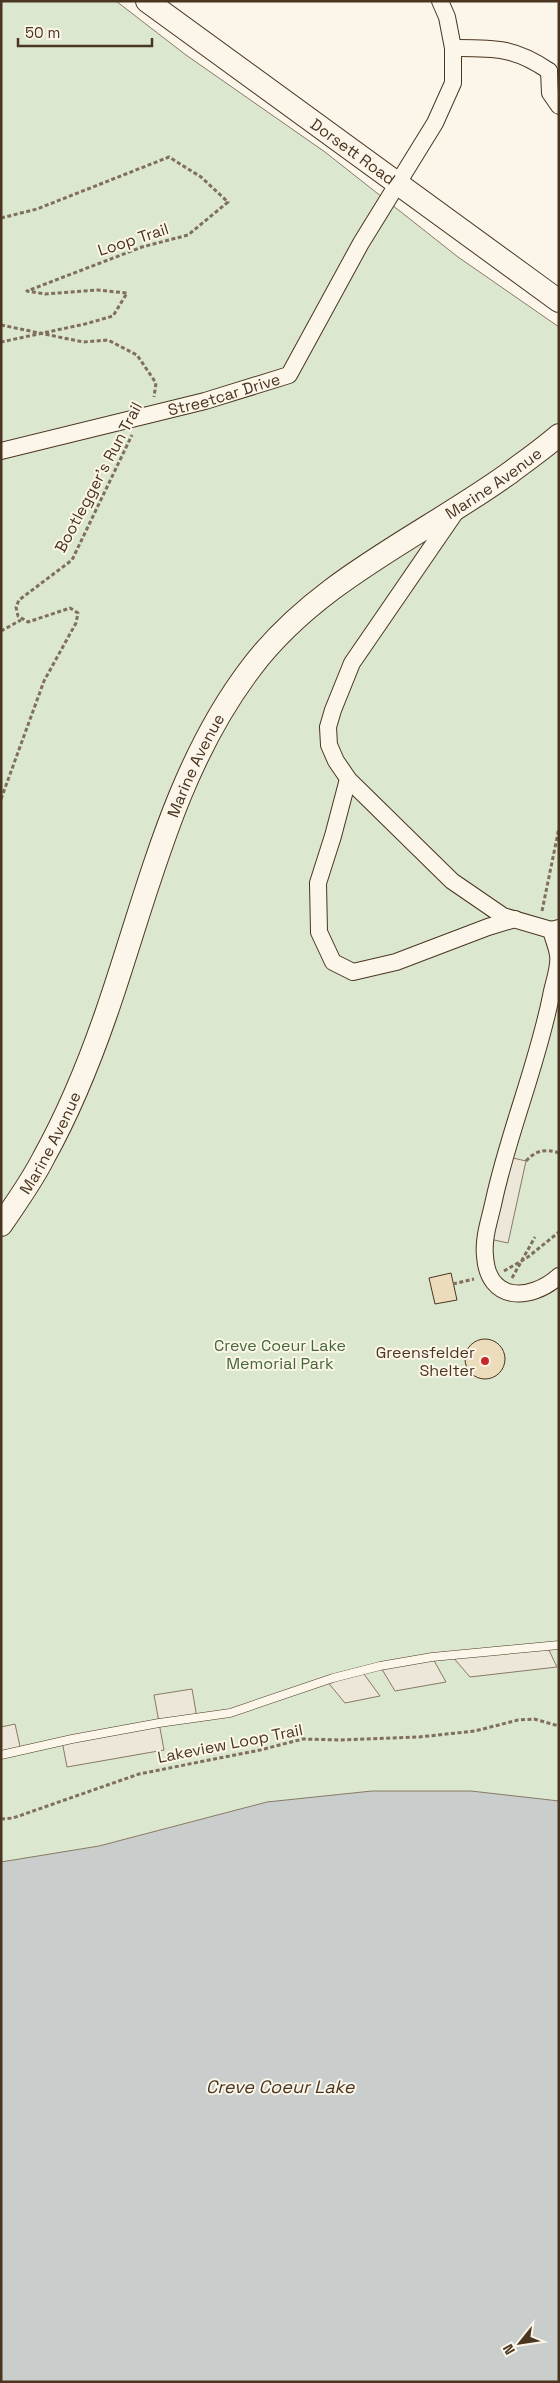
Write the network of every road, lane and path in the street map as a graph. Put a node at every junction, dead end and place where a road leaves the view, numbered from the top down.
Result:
1 (147, 1) edge
2 (440, 1) edge
3 (453, 48) junction
4 (554, 70) edge
5 (559, 106) edge
6 (398, 182) junction
7 (1, 218) edge
8 (559, 301) edge
9 (1, 325) edge
10 (38, 333) junction
11 (1, 342) edge
12 (144, 417) junction
13 (559, 435) edge
14 (1, 451) edge
15 (458, 509) junction
16 (21, 620) junction
17 (1, 631) edge
18 (348, 779) junction
19 (1, 799) edge
20 (559, 828) edge
21 (515, 919) junction
22 (550, 928) edge
23 (559, 1153) edge
24 (526, 1161) dead end
25 (1, 1225) edge
26 (559, 1232) edge
27 (535, 1237) dead end
28 (524, 1260) junction
29 (488, 1274) junction
30 (559, 1276) edge
31 (453, 1284) dead end
32 (504, 1291) junction
33 (559, 1645) edge
34 (559, 1726) edge
35 (1, 1755) edge
36 (1, 1819) edge

1 - 6 main road, Dorsett Road
2 - 3 street, Streetcar Drive
3 - 4 street
3 - 6 street, Streetcar Drive
4 - 5 street
6 - 8 main road, Dorsett Road
6 - 12 street, Streetcar Drive
7 - 10 path, Loop Trail
9 - 10 path, Loop Trail
10 - 11 path, Bootlegger's Run Trail
10 - 12 path, Bootlegger's Run Trail
12 - 14 street, Streetcar Drive
12 - 16 path, Bootlegger's Run Trail
13 - 15 main road, Marine Avenue
15 - 18 street
15 - 25 main road, Marine Avenue
16 - 17 path
16 - 19 path
18 - 21 street
18 - 21 street
20 - 22 path
21 - 22 street
22 - 29 street
23 - 24 path
26 - 28 path
27 - 28 path
28 - 29 path
28 - 32 path
29 - 31 path
29 - 32 street
30 - 32 street
33 - 35 lane
34 - 36 path, Lakeview Loop Trail

